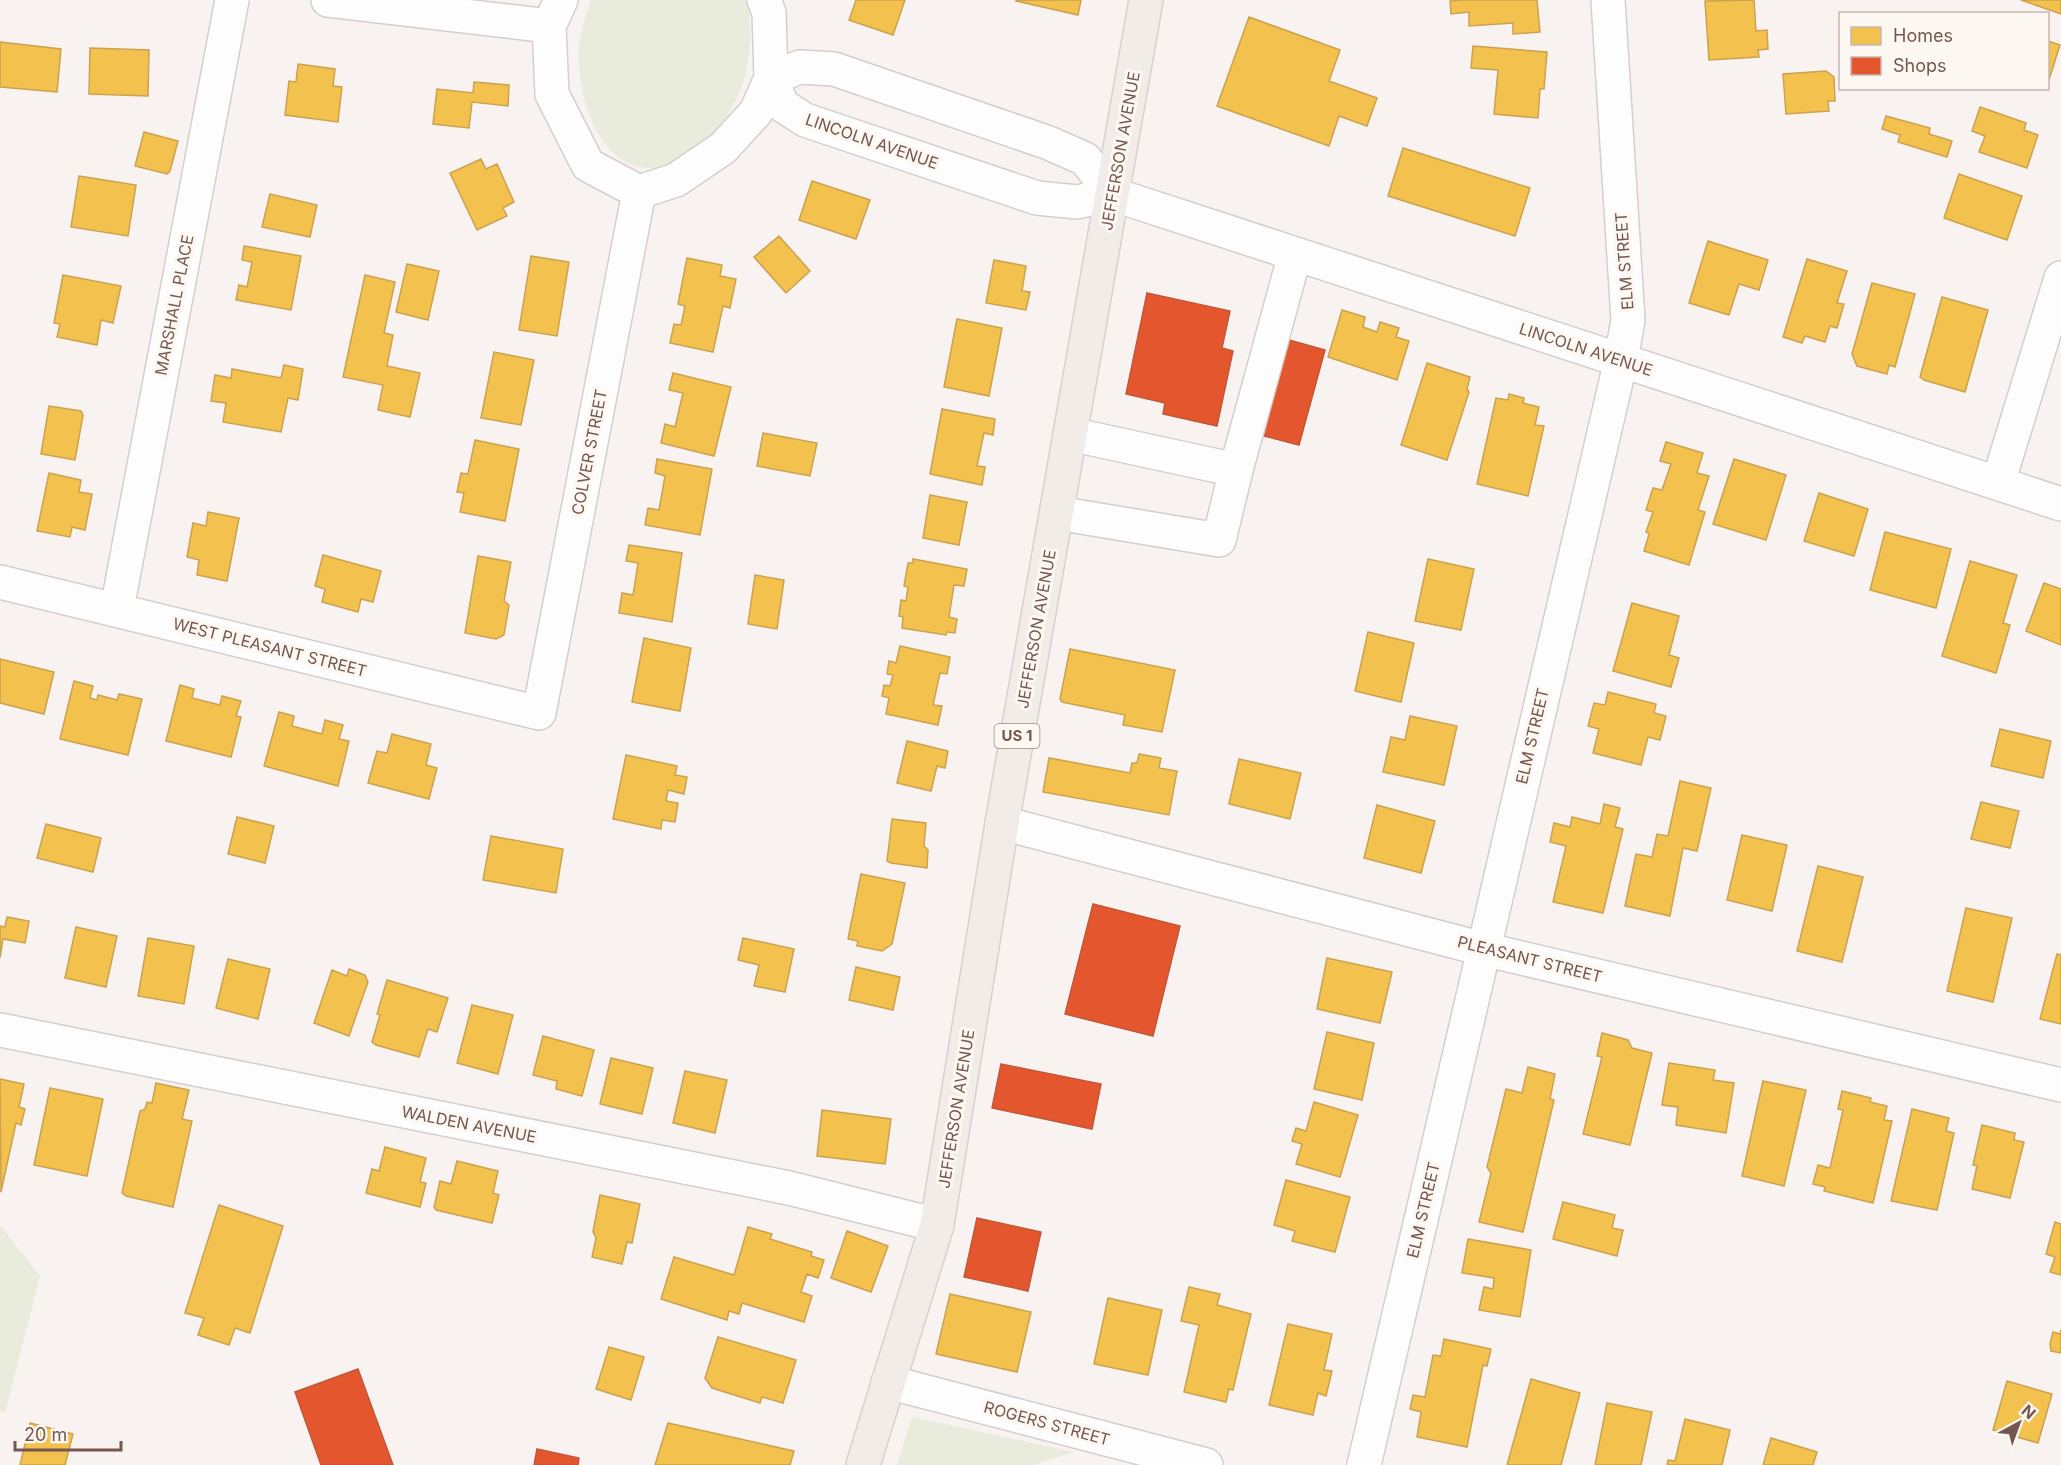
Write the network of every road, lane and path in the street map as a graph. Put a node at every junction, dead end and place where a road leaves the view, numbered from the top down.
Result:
1 (232, 0) edge
2 (328, 0) edge
3 (764, 0) edge
4 (1146, 0) edge
5 (1608, 0) edge
6 (555, 13) edge
7 (771, 78) junction
8 (639, 192) junction
9 (1112, 194) junction
10 (1295, 254) junction
11 (2061, 278) edge
12 (1621, 360) junction
13 (1070, 434) junction
14 (1236, 470) junction
15 (1998, 483) junction
16 (2061, 504) edge
17 (1057, 513) junction
18 (0, 582) edge
19 (117, 609) junction
20 (540, 713) joint
21 (1002, 823) junction
22 (1483, 948) junction
23 (0, 1030) edge
24 (2061, 1085) edge
25 (937, 1225) junction
26 (888, 1382) junction
27 (862, 1465) edge
28 (1206, 1465) edge
29 (1364, 1465) edge

1 - 19 street, MARSHALL PLACE
2 - 6 street
3 - 7 street
4 - 9 main road, JEFFERSON AVENUE / US 1
5 - 12 street, ELM STREET
6 - 8 street
7 - 8 street
7 - 9 street
7 - 9 street, LINCOLN AVENUE
8 - 20 street, COLVER STREET
9 - 10 street, LINCOLN AVENUE
9 - 13 main road, JEFFERSON AVENUE / US 1
10 - 12 street, LINCOLN AVENUE
10 - 14 street
11 - 15 street
12 - 15 street, LINCOLN AVENUE
12 - 22 street, ELM STREET
13 - 14 street
13 - 17 main road, JEFFERSON AVENUE / US 1
14 - 17 street
15 - 16 street, LINCOLN AVENUE
17 - 21 main road, JEFFERSON AVENUE / US 1
18 - 19 street, WEST PLEASANT STREET
19 - 20 street, WEST PLEASANT STREET
21 - 22 street, PLEASANT STREET
21 - 25 main road, JEFFERSON AVENUE / US 1
22 - 24 street, PLEASANT STREET
22 - 29 street, ELM STREET
23 - 25 street, WALDEN AVENUE
25 - 26 main road, JEFFERSON AVENUE / US 1
26 - 27 main road, JEFFERSON AVENUE / US 1
26 - 28 street, ROGERS STREET

